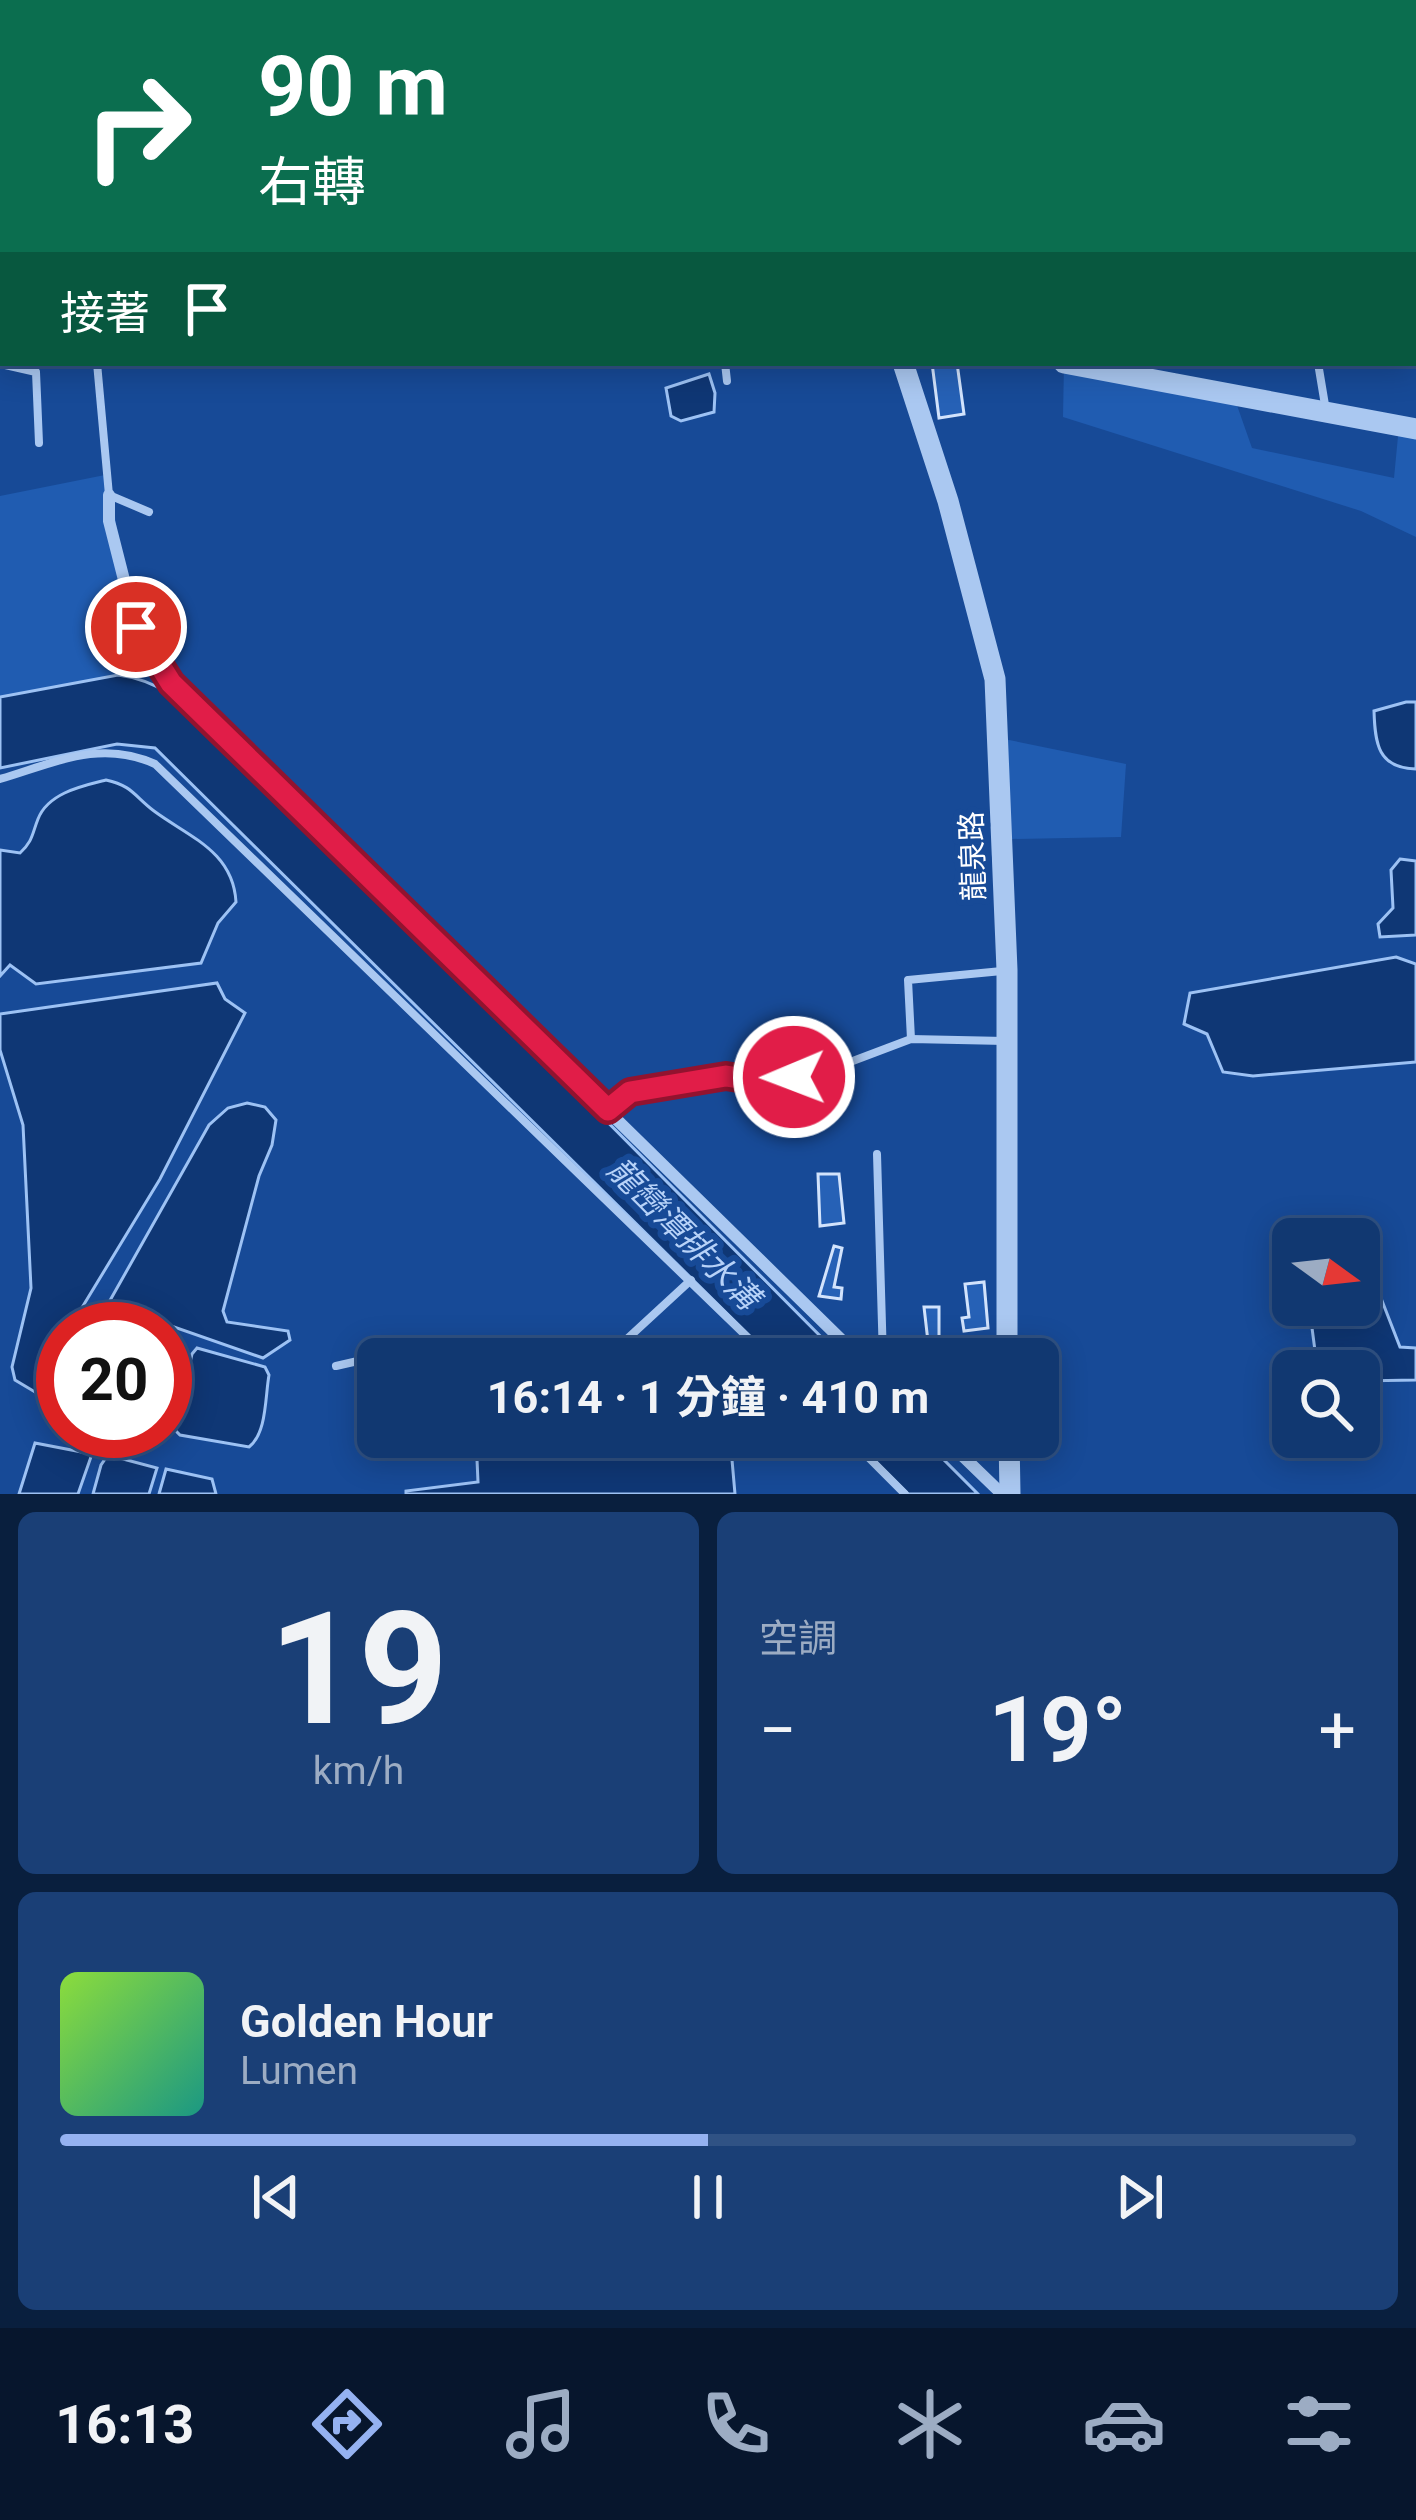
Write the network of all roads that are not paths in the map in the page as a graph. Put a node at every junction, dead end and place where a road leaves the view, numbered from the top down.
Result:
1 (9, 366) edge
2 (97, 366) edge
3 (726, 366) edge
4 (904, 366) edge
5 (1095, 366) edge
6 (1318, 366) edge
7 (1137, 370) edge
8 (728, 381) dead end
9 (1326, 412) junction
10 (1416, 429) edge
11 (39, 443) dead end
12 (110, 496) junction
13 (149, 512) dead end
14 (0, 779) edge
15 (1007, 970) junction
16 (911, 1039) junction
17 (1008, 1041) junction
18 (820, 1072) dead end
19 (794, 1077) dead end
20 (608, 1110) junction
21 (877, 1154) dead end
22 (691, 1280) junction
23 (749, 1338) edge
24 (840, 1338) edge
25 (882, 1338) edge
26 (1007, 1338) edge
27 (336, 1366) dead end
28 (869, 1458) edge
29 (966, 1458) edge
30 (1008, 1458) edge
31 (905, 1494) edge
32 (1006, 1494) edge

1 - 11 lane
2 - 12 lane
3 - 8 lane
4 - 15 street, 龍泉路
5 - 7 street
6 - 9 lane
7 - 9 street
9 - 10 street
12 - 13 lane
12 - 20 street
14 - 22 lane
15 - 16 lane
15 - 17 street, 龍泉路
16 - 17 lane
16 - 18 lane
17 - 26 street, 龍泉路
19 - 20 lane
20 - 24 street
21 - 25 lane
22 - 23 lane
22 - 27 lane
28 - 31 lane
29 - 32 street
30 - 32 street

